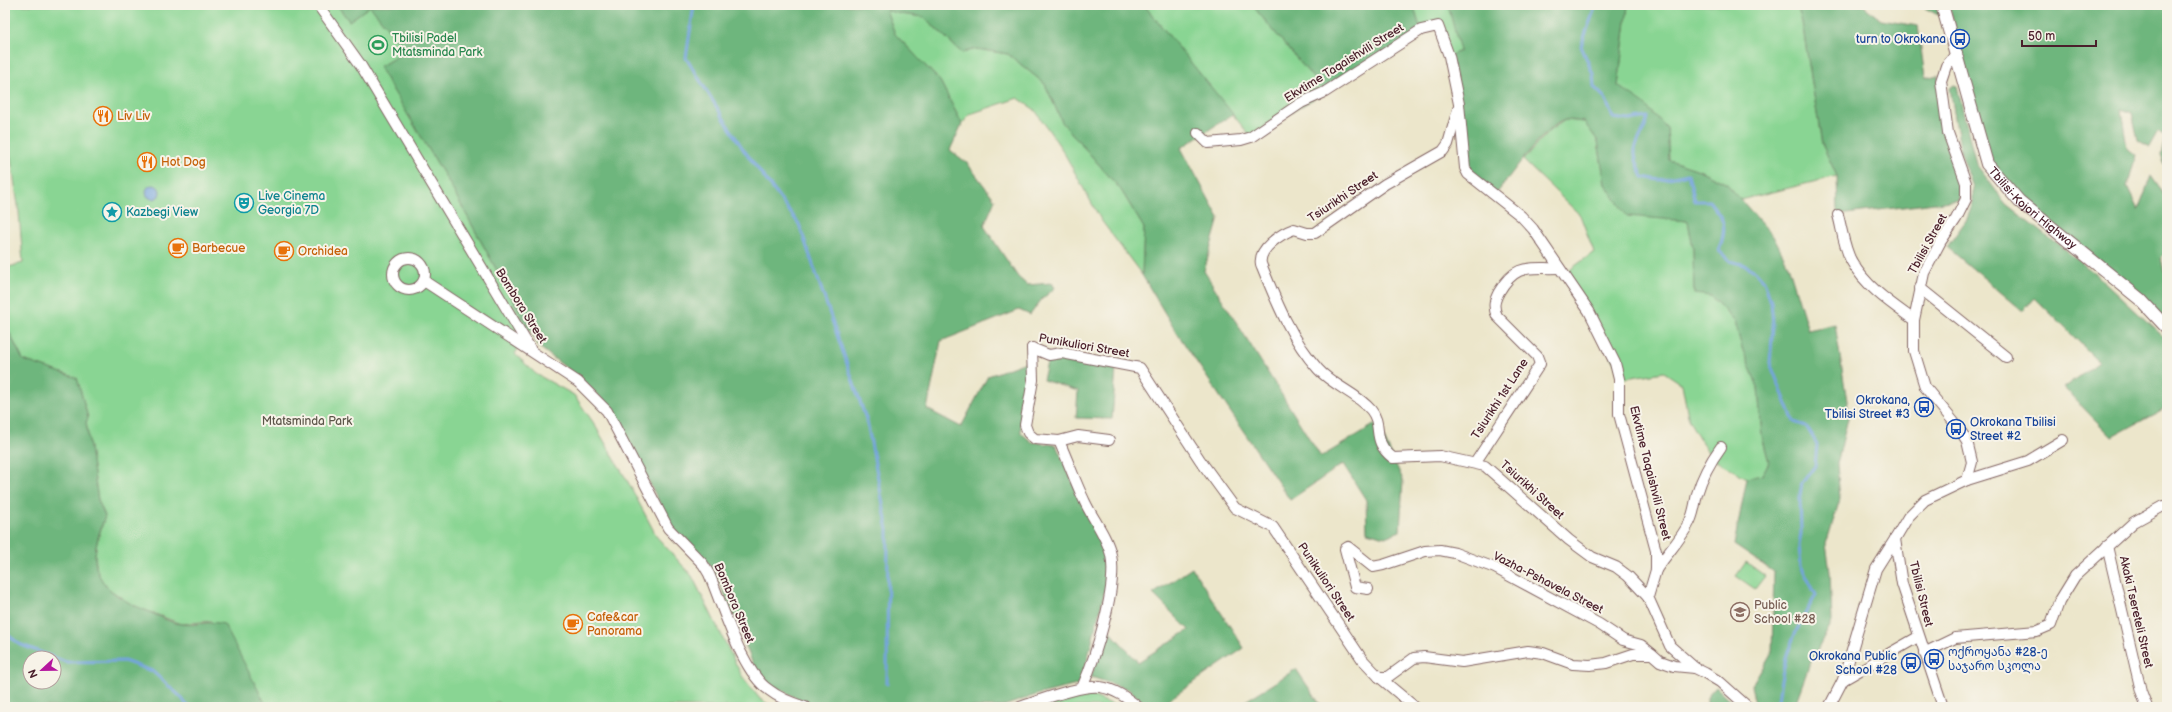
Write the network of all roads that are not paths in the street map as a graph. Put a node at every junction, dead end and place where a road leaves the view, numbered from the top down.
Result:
1 (318, 5) edge
2 (1942, 5) edge
3 (1957, 53) junction
4 (1459, 104) junction
5 (1198, 133) dead end
6 (1838, 215) dead end
7 (1559, 268) junction
8 (424, 281) dead end
9 (1920, 288) junction
10 (1914, 320) junction
11 (2167, 328) edge
12 (532, 352) junction
13 (2006, 357) dead end
14 (1109, 440) dead end
15 (2063, 440) dead end
16 (1059, 442) junction
17 (1721, 447) dead end
18 (1475, 463) junction
19 (1967, 480) junction
20 (2167, 506) edge
21 (1895, 539) junction
22 (2107, 546) junction
23 (1656, 570) junction
24 (1368, 589) dead end
25 (1648, 597) junction
26 (1918, 637) junction
27 (1924, 653) junction
28 (1652, 654) junction
29 (1695, 668) junction
30 (1379, 677) junction
31 (1843, 680) junction
32 (1082, 688) junction
33 (805, 707) edge
34 (1020, 707) edge
35 (1138, 707) edge
36 (1415, 707) edge
37 (1748, 707) edge
38 (1829, 707) edge
39 (1943, 707) edge
40 (2147, 707) edge

1 - 12 street, Bombora Street
2 - 3 main road, Tbilisi-Kojori Highway
3 - 9 street, Tbilisi Street
3 - 11 main road, Tbilisi-Kojori Highway
4 - 5 street, Ekvtime Taqaishvili Street
4 - 7 street, Ekvtime Taqaishvili Street
4 - 18 street, Tsiurikhi Street
6 - 10 street
7 - 18 street, Tsiurikhi 1st Lane
7 - 23 street, Ekvtime Taqaishvili Street
8 - 12 street
9 - 10 street, Tbilisi Street
9 - 13 street
10 - 19 street, Tbilisi Street
12 - 33 street, Bombora Street
14 - 16 street
15 - 19 street
16 - 30 street, Punikuliori Street
16 - 32 street
17 - 23 street
18 - 25 street, Tsiurikhi Street
19 - 21 street
20 - 22 street
21 - 26 street, Tbilisi Street
21 - 31 street
22 - 27 street
22 - 40 street, Akaki Tsereteli Street
23 - 25 street, Ekvtime Taqaishvili Street
24 - 28 street, Vazha-Pshavela Street
25 - 29 street
26 - 27 street, Tbilisi Street
26 - 31 street
27 - 39 street, Tbilisi Street
28 - 29 street
28 - 30 street
29 - 37 street
30 - 36 street, Punikuliori Street
31 - 38 street
32 - 34 street
32 - 35 street

